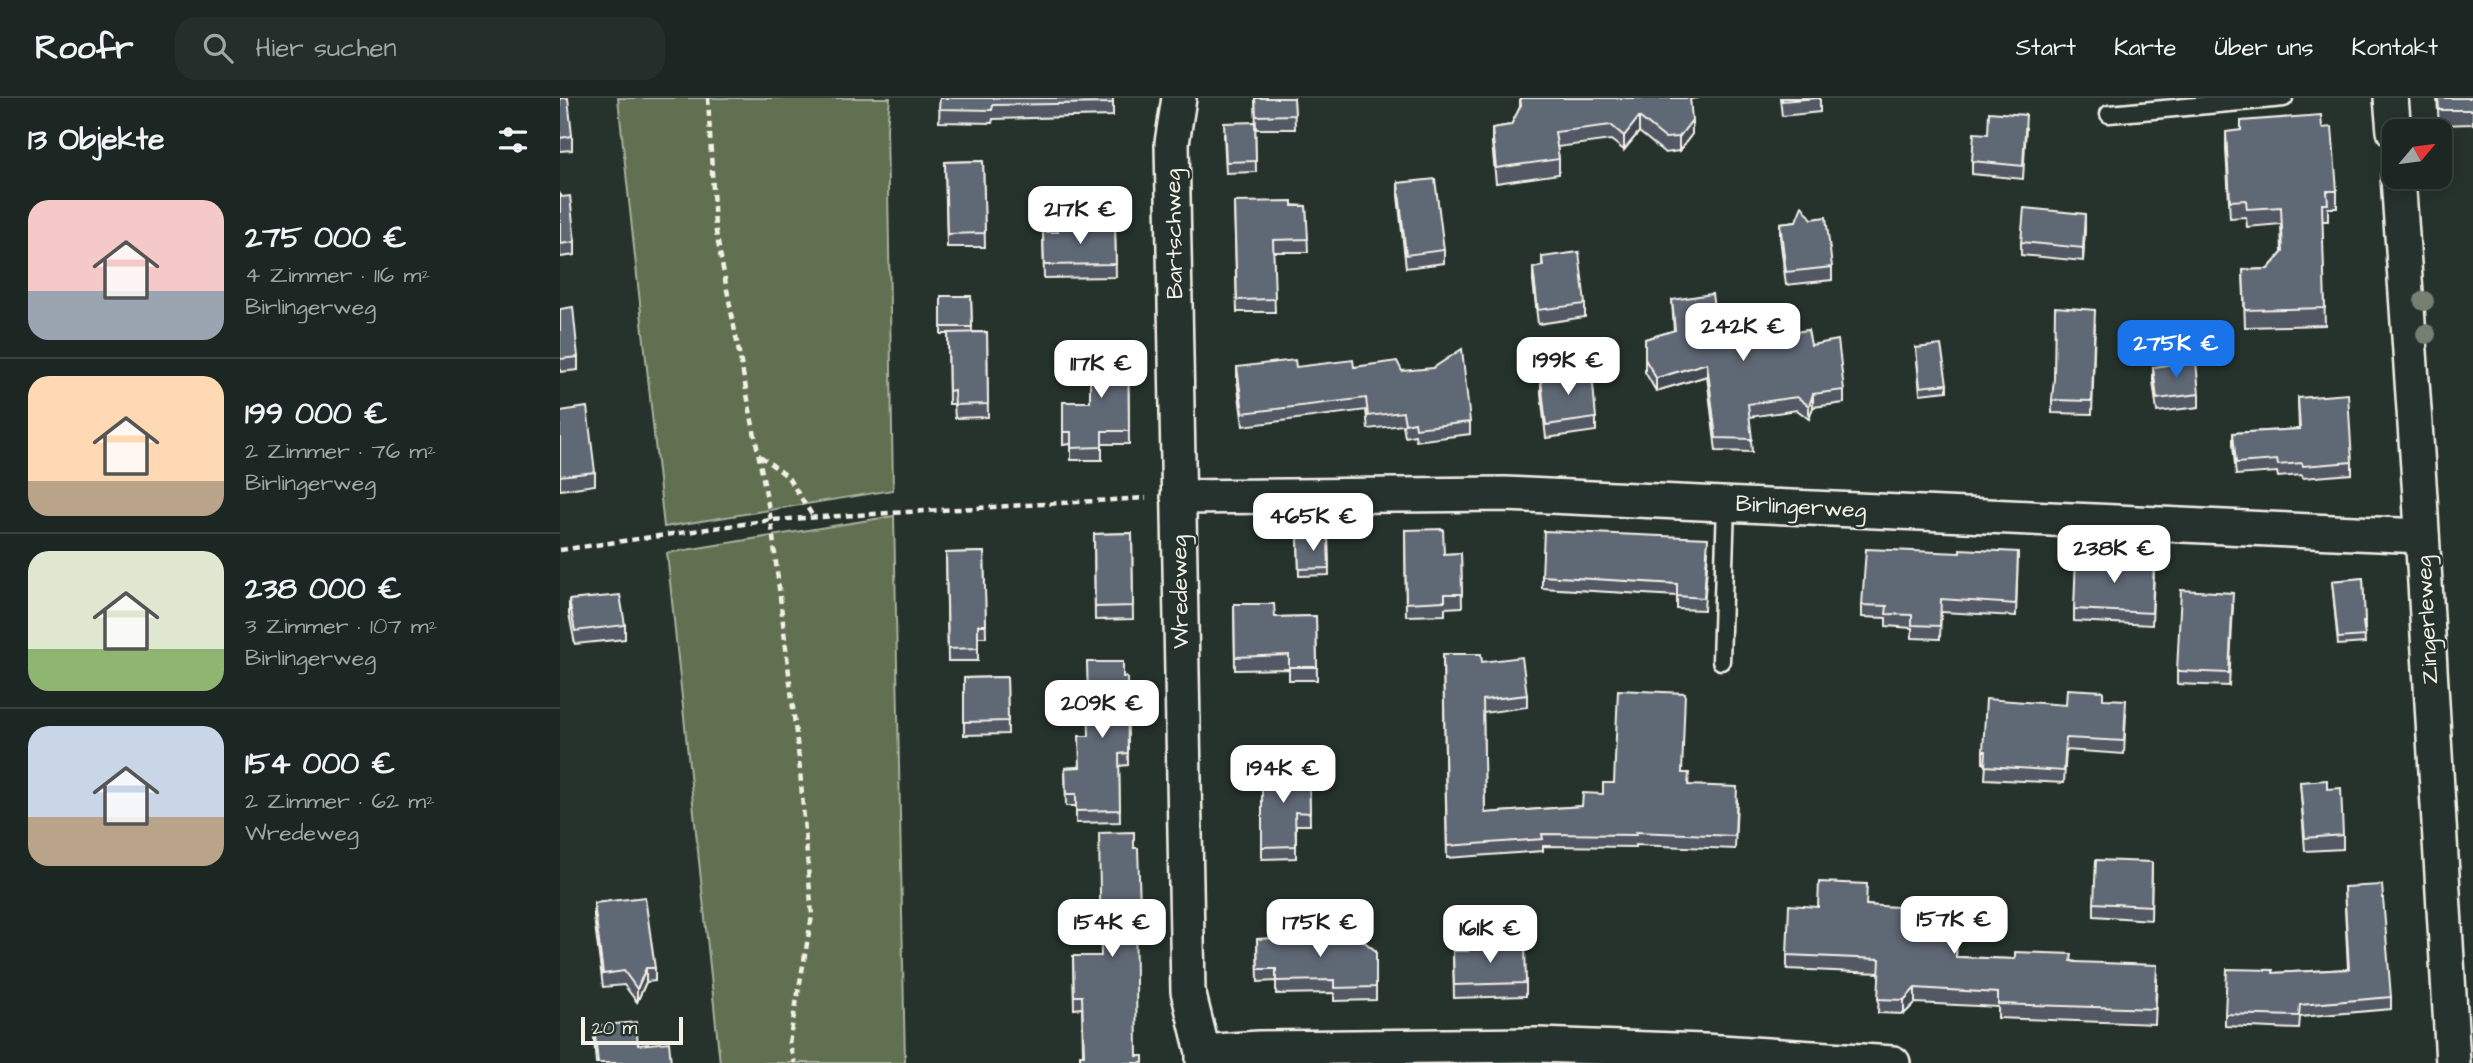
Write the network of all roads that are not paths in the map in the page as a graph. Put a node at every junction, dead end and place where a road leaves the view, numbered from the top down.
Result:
1 (1179, 98) edge
2 (2284, 98) edge
3 (2391, 98) edge
4 (2109, 114) dead end
5 (2393, 119) edge
6 (2399, 189) edge
7 (1178, 497) junction
8 (1726, 504) junction
9 (2422, 536) junction
10 (1721, 661) dead end
11 (1203, 1058) edge
12 (1893, 1063) edge
13 (2453, 1063) edge

1 - 7 street, Bartschweg
2 - 4 lane
3 - 5 street
6 - 9 street, Zingerleweg
7 - 8 street, Birlingerweg
7 - 11 street, Wredeweg
8 - 9 street, Birlingerweg
8 - 10 lane
9 - 13 street, Zingerleweg
11 - 12 street

